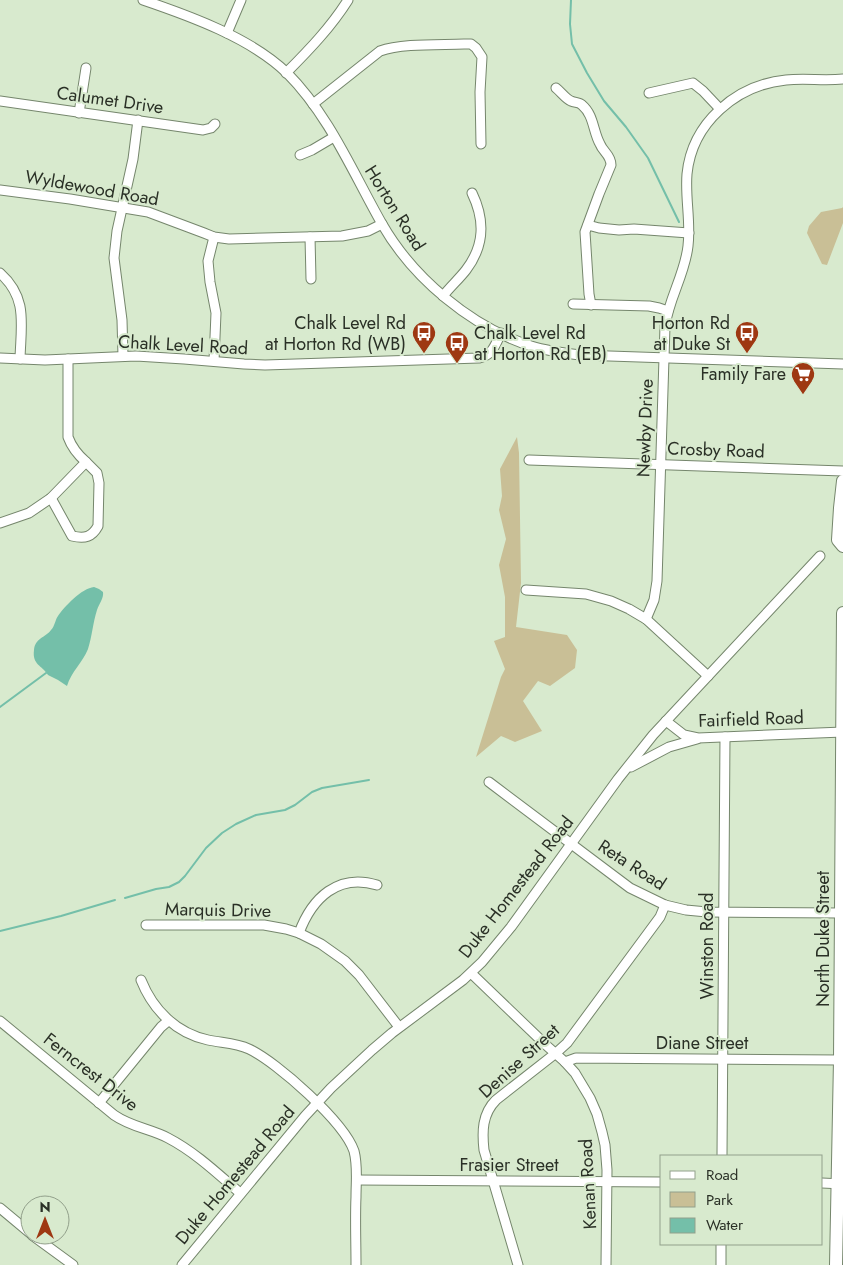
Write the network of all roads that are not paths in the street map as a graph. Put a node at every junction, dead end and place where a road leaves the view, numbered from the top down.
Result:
1 (143, 0) edge
2 (241, 0) edge
3 (348, 0) edge
4 (227, 33) junction
5 (86, 68) dead end
6 (286, 73) junction
7 (843, 78) edge
8 (556, 88) dead end
9 (649, 93) dead end
10 (0, 101) edge
11 (314, 104) junction
12 (720, 109) junction
13 (79, 113) junction
14 (138, 120) junction
15 (215, 124) dead end
16 (334, 137) junction
17 (481, 144) dead end
18 (300, 155) dead end
19 (0, 190) edge
20 (472, 193) dead end
21 (122, 207) junction
22 (382, 224) junction
23 (588, 225) junction
24 (689, 233) junction
25 (214, 237) junction
26 (310, 237) junction
27 (0, 273) edge
28 (311, 280) dead end
29 (443, 296) junction
30 (573, 304) dead end
31 (591, 305) junction
32 (668, 311) junction
33 (501, 333) junction
34 (122, 356) junction
35 (0, 358) edge
36 (20, 358) junction
37 (664, 358) junction
38 (68, 359) junction
39 (214, 361) junction
40 (843, 364) edge
41 (529, 460) dead end
42 (86, 462) junction
43 (660, 465) junction
44 (843, 471) edge
45 (843, 481) edge
46 (51, 498) junction
47 (0, 523) edge
48 (843, 546) edge
49 (820, 556) dead end
50 (526, 590) dead end
51 (843, 614) edge
52 (646, 619) junction
53 (708, 676) junction
54 (666, 721) junction
55 (843, 732) edge
56 (725, 737) junction
57 (698, 738) junction
58 (626, 769) junction
59 (489, 782) dead end
60 (571, 844) junction
61 (377, 884) dead end
62 (665, 905) junction
63 (724, 912) junction
64 (841, 913) junction
65 (146, 925) dead end
66 (299, 933) junction
67 (471, 973) junction
68 (140, 980) dead end
69 (0, 1021) edge
70 (168, 1021) junction
71 (399, 1027) junction
72 (556, 1053) junction
73 (723, 1059) junction
74 (840, 1060) junction
75 (565, 1062) junction
76 (99, 1103) junction
77 (317, 1103) junction
78 (722, 1155) edge
79 (357, 1180) junction
80 (493, 1181) junction
81 (607, 1182) junction
82 (660, 1182) edge
83 (823, 1183) edge
84 (841, 1184) edge
85 (240, 1193) junction
86 (0, 1208) edge
87 (20, 1225) edge
88 (46, 1245) edge
89 (721, 1245) edge
90 (73, 1265) edge
91 (182, 1265) edge
92 (356, 1265) edge
93 (518, 1265) edge
94 (606, 1265) edge
95 (721, 1265) edge
96 (836, 1265) edge

1 - 4 street, Horton Road
2 - 4 street
3 - 6 street
4 - 6 street, Horton Road
5 - 13 street
6 - 11 street, Horton Road
7 - 12 street, Newby Drive
8 - 23 street
9 - 12 street
10 - 13 street, Calumet Drive
11 - 16 street, Horton Road
11 - 17 street
12 - 24 street, Newby Drive
13 - 14 street, Calumet Drive
14 - 15 street, Calumet Drive
14 - 21 street
16 - 18 street
16 - 22 street, Horton Road
19 - 21 street, Wyldewood Road
20 - 29 street
21 - 25 street, Wyldewood Road
21 - 34 street
22 - 26 street, Wyldewood Road
22 - 29 street, Horton Road
23 - 24 street
23 - 31 street
24 - 32 street, Newby Drive
25 - 26 street, Wyldewood Road
25 - 39 street
26 - 28 street
27 - 36 street
29 - 33 street, Horton Road
30 - 31 street
31 - 32 street
32 - 37 street, Newby Drive
33 - 37 street, Horton Road
33 - 39 street, Chalk Level Road
34 - 38 street, Chalk Level Road
34 - 39 street, Chalk Level Road
35 - 36 street, Chalk Level Road
36 - 38 street, Chalk Level Road
37 - 40 street, Horton Road
37 - 43 street, Newby Drive
38 - 42 street
41 - 43 street, Crosby Road
42 - 46 street
42 - 46 street
43 - 44 street, Crosby Road
43 - 52 street, Newby Drive
45 - 48 highway
46 - 47 street
49 - 53 street, Duke Homestead Road
50 - 52 street
51 - 55 highway, North Duke Street
52 - 53 street
53 - 54 street, Duke Homestead Road
54 - 57 street, Fairfield Road
54 - 58 street, Duke Homestead Road
55 - 56 street, Fairfield Road
55 - 64 highway, North Duke Street
56 - 57 street, Fairfield Road
56 - 63 street, Winston Road
57 - 58 street
58 - 60 street, Duke Homestead Road
59 - 60 street, Reta Road
60 - 62 street, Reta Road
60 - 67 street, Duke Homestead Road
61 - 66 street
62 - 63 street, Reta Road
62 - 72 street, Denise Street
63 - 64 street, Reta Road
63 - 73 street, Winston Road
64 - 74 highway, North Duke Street
65 - 66 street, Marquis Drive
66 - 71 street, Marquis Drive
67 - 71 street, Duke Homestead Road
67 - 72 street, Kenan Road
68 - 70 street
69 - 76 street, Ferncrest Drive
70 - 76 street
70 - 77 street
71 - 77 street, Duke Homestead Road
72 - 75 street, Kenan Road
72 - 80 street, Denise Street
73 - 74 street, Diane Street
73 - 75 street, Diane Street
73 - 78 street, Winston Road
74 - 84 highway, North Duke Street
75 - 81 street, Kenan Road
76 - 85 street, Ferncrest Drive
77 - 79 street
77 - 85 street, Duke Homestead Road
79 - 80 street, Frasier Street
79 - 92 street
80 - 81 street, Frasier Street
80 - 93 street, Denise Street
81 - 82 street, Frasier Street
81 - 94 street, Kenan Road
83 - 84 street
84 - 96 highway, North Duke Street
85 - 91 street, Duke Homestead Road
86 - 87 street
88 - 90 street
89 - 95 street

